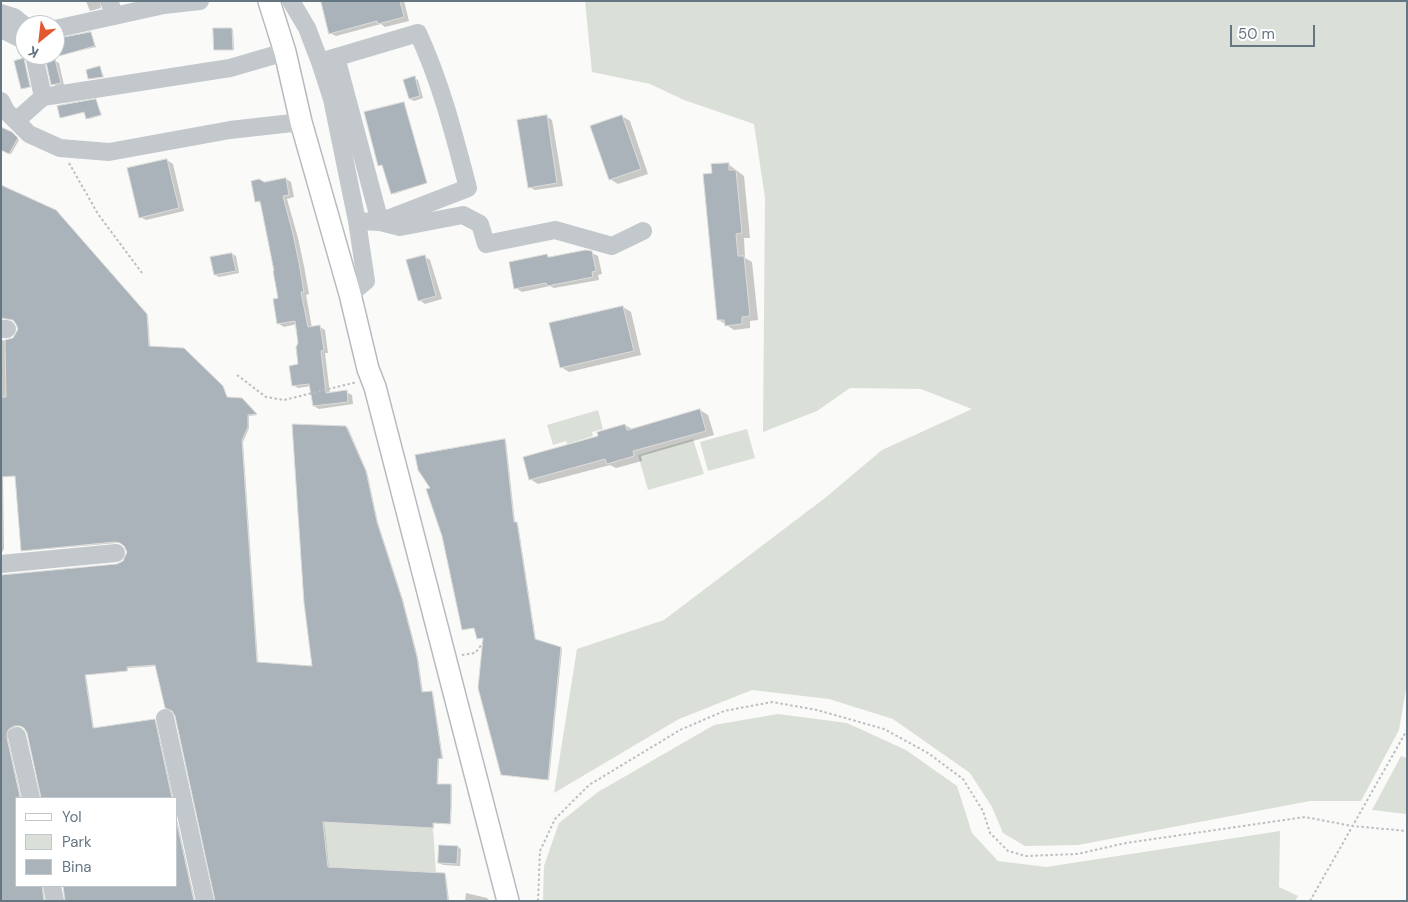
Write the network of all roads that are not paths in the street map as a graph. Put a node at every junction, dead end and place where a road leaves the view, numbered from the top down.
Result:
1 (200, 1) edge
2 (269, 1) edge
3 (291, 1) edge
4 (112, 9) edge
5 (1, 12) edge
6 (15, 18) edge
7 (65, 25) edge
8 (1, 29) edge
9 (15, 36) edge
10 (284, 52) junction
11 (328, 60) junction
12 (36, 65) edge
13 (43, 97) junction
14 (1, 101) edge
15 (17, 120) junction
16 (301, 122) junction
17 (357, 221) junction
18 (380, 222) junction
19 (643, 231) dead end
20 (350, 294) junction
21 (116, 552) dead end
22 (1, 564) edge
23 (165, 718) dead end
24 (17, 736) dead end
25 (31, 797) edge
26 (52, 887) edge
27 (55, 901) edge
28 (206, 901) edge
29 (508, 901) edge

1 - 4 street
2 - 10 main road
3 - 11 street
4 - 7 street
5 - 6 street
8 - 9 street
10 - 13 street
10 - 16 main road
11 - 17 street
11 - 18 street
11 - 18 street
12 - 13 street
13 - 15 street
14 - 15 street
15 - 16 street
16 - 20 main road
17 - 18 street
17 - 20 street
18 - 19 street
20 - 29 main road
21 - 22 street
23 - 28 street
24 - 25 street
26 - 27 street

